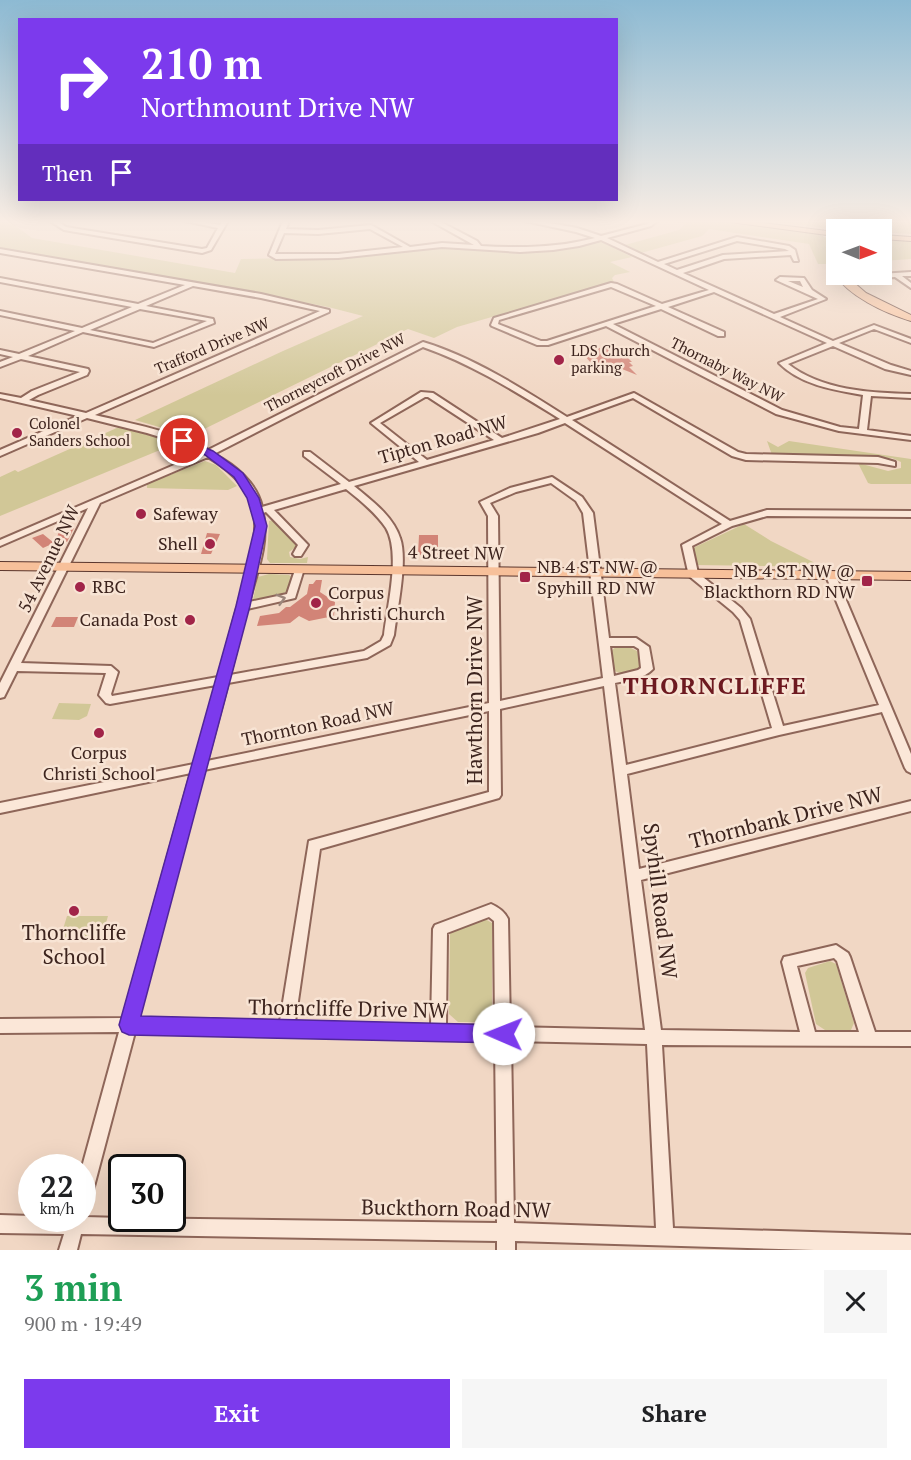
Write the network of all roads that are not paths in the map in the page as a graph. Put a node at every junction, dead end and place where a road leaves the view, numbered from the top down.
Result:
1 (167, 279) edge
2 (690, 279) edge
3 (0, 280) edge
4 (193, 284) junction
5 (850, 285) edge
6 (862, 285) edge
7 (714, 290) junction
8 (809, 291) dead end
9 (140, 306) junction
10 (663, 306) junction
11 (0, 313) edge
12 (911, 314) edge
13 (773, 317) junction
14 (911, 318) edge
15 (607, 324) junction
16 (84, 330) junction
17 (722, 334) dead end
18 (911, 342) edge
19 (833, 343) junction
20 (0, 352) edge
21 (20, 357) junction
22 (0, 364) edge
23 (911, 373) edge
24 (867, 395) junction
25 (0, 396) edge
26 (911, 396) edge
27 (22, 401) junction
28 (86, 415) junction
29 (567, 420) junction
30 (863, 432) junction
31 (911, 438) edge
32 (499, 440) junction
33 (0, 453) edge
34 (209, 453) junction
35 (307, 454) dead end
36 (425, 462) junction
37 (892, 464) dead end
38 (347, 486) junction
39 (96, 502) junction
40 (264, 511) junction
41 (911, 514) edge
42 (729, 524) junction
43 (0, 543) edge
44 (298, 554) dead end
45 (0, 566) edge
46 (64, 567) junction
47 (253, 569) junction
48 (299, 569) junction
49 (396, 571) junction
50 (495, 572) junction
51 (594, 573) junction
52 (693, 574) junction
53 (831, 576) junction
54 (911, 576) edge
55 (243, 606) junction
56 (604, 642) junction
57 (15, 667) junction
58 (223, 679) junction
59 (608, 680) junction
60 (0, 694) edge
61 (496, 705) junction
62 (886, 707) junction
63 (779, 731) junction
64 (199, 767) junction
65 (911, 768) edge
66 (621, 771) junction
67 (911, 806) edge
68 (0, 808) edge
69 (635, 876) junction
70 (129, 1025) junction
71 (0, 1026) edge
72 (286, 1029) junction
73 (438, 1032) junction
74 (504, 1034) junction
75 (809, 1037) junction
76 (654, 1038) junction
77 (869, 1038) junction
78 (911, 1039) edge
79 (94, 1154) edge
80 (96, 1222) edge
81 (18, 1223) edge
82 (0, 1224) edge
83 (73, 1232) edge
84 (506, 1232) junction
85 (665, 1237) junction
86 (911, 1244) edge
87 (68, 1250) edge
88 (506, 1250) edge

1 - 4 street, Trafford Drive NW
2 - 7 street
3 - 9 street
4 - 9 street
4 - 28 street, Trafford Drive NW
5 - 14 main road
6 - 12 main road
7 - 10 street
7 - 13 street
8 - 13 street
9 - 16 street
9 - 16 street
10 - 15 street
10 - 15 street
10 - 17 street
11 - 16 street
13 - 19 street
15 - 30 street, Thornaby Way NW
16 - 21 street
18 - 19 street
19 - 23 street
19 - 24 street
20 - 21 street
21 - 22 street
21 - 27 street
24 - 26 street
24 - 30 street
25 - 27 street
27 - 28 street
28 - 33 street, Trafford Drive NW
28 - 34 street
29 - 32 street, Tipton Road NW
29 - 34 street, Thorneycroft Drive NW
29 - 37 street, Tipton Road NW
29 - 42 street, Thorneycroft Drive NW
30 - 31 street, Thornaby Way NW
32 - 36 street, Tipton Road NW
32 - 36 street
34 - 39 street, Thorneycroft Drive NW
34 - 40 street
35 - 38 street
36 - 38 street, Tipton Road NW
38 - 40 street, Tipton Road NW
38 - 49 street
39 - 43 street, Thorneycroft Drive NW
39 - 46 street, 54 Avenue NW
40 - 44 street
40 - 47 street
41 - 42 street
42 - 52 street
45 - 46 main road, 4 Street NW
46 - 47 main road, 4 Street NW
46 - 57 street, 54 Avenue NW
47 - 48 main road, 4 Street NW
47 - 55 street
48 - 49 main road, 4 Street NW
55 -> 48 street
49 - 50 main road, 4 Street NW
49 - 58 street
50 - 51 main road, 4 Street NW
50 - 51 street, Hawthorn Drive NW
50 - 61 street, Hawthorn Drive NW
51 - 52 main road, 4 Street NW
51 - 56 street, Spyhill Road NW
52 - 53 main road, 4 Street NW
52 - 63 street
53 - 54 main road, 4 Street NW
53 - 62 street
55 - 58 street
56 - 59 street, Spyhill Road NW
56 - 59 street, Thornton Road NW
57 - 58 street
57 - 60 street, 54 Avenue NW
58 - 64 street
59 - 61 street, Thornton Road NW
59 - 66 street, Spyhill Road NW
61 - 64 street, Thornton Road NW
61 - 72 street, Hawthorn Drive NW
62 - 63 street
62 - 65 street
63 - 66 street
64 - 68 street, Thornton Road NW
64 - 70 street
66 - 69 street, Spyhill Road NW
67 - 69 street, Thornbank Drive NW
69 - 76 street, Spyhill Road NW
70 - 71 street, Thorncliffe Drive NW
70 - 72 street, Thorncliffe Drive NW
70 - 79 street
72 - 73 street, Thorncliffe Drive NW
73 - 74 street, Thorncliffe Drive NW
73 - 74 street
74 - 76 street, Thorncliffe Drive NW
74 - 84 street
75 - 76 street, Thorncliffe Drive NW
75 - 77 street, Thorncliffe Drive NW
75 - 77 street
76 - 85 street, Spyhill Road NW
77 - 78 street, Thorncliffe Drive NW
80 - 84 street, Buckthorn Road NW
81 - 82 street, Buckthorn Road NW
83 - 87 street
84 - 85 street, Buckthorn Road NW
84 - 88 street
85 - 86 street, Buckthorn Road NW

